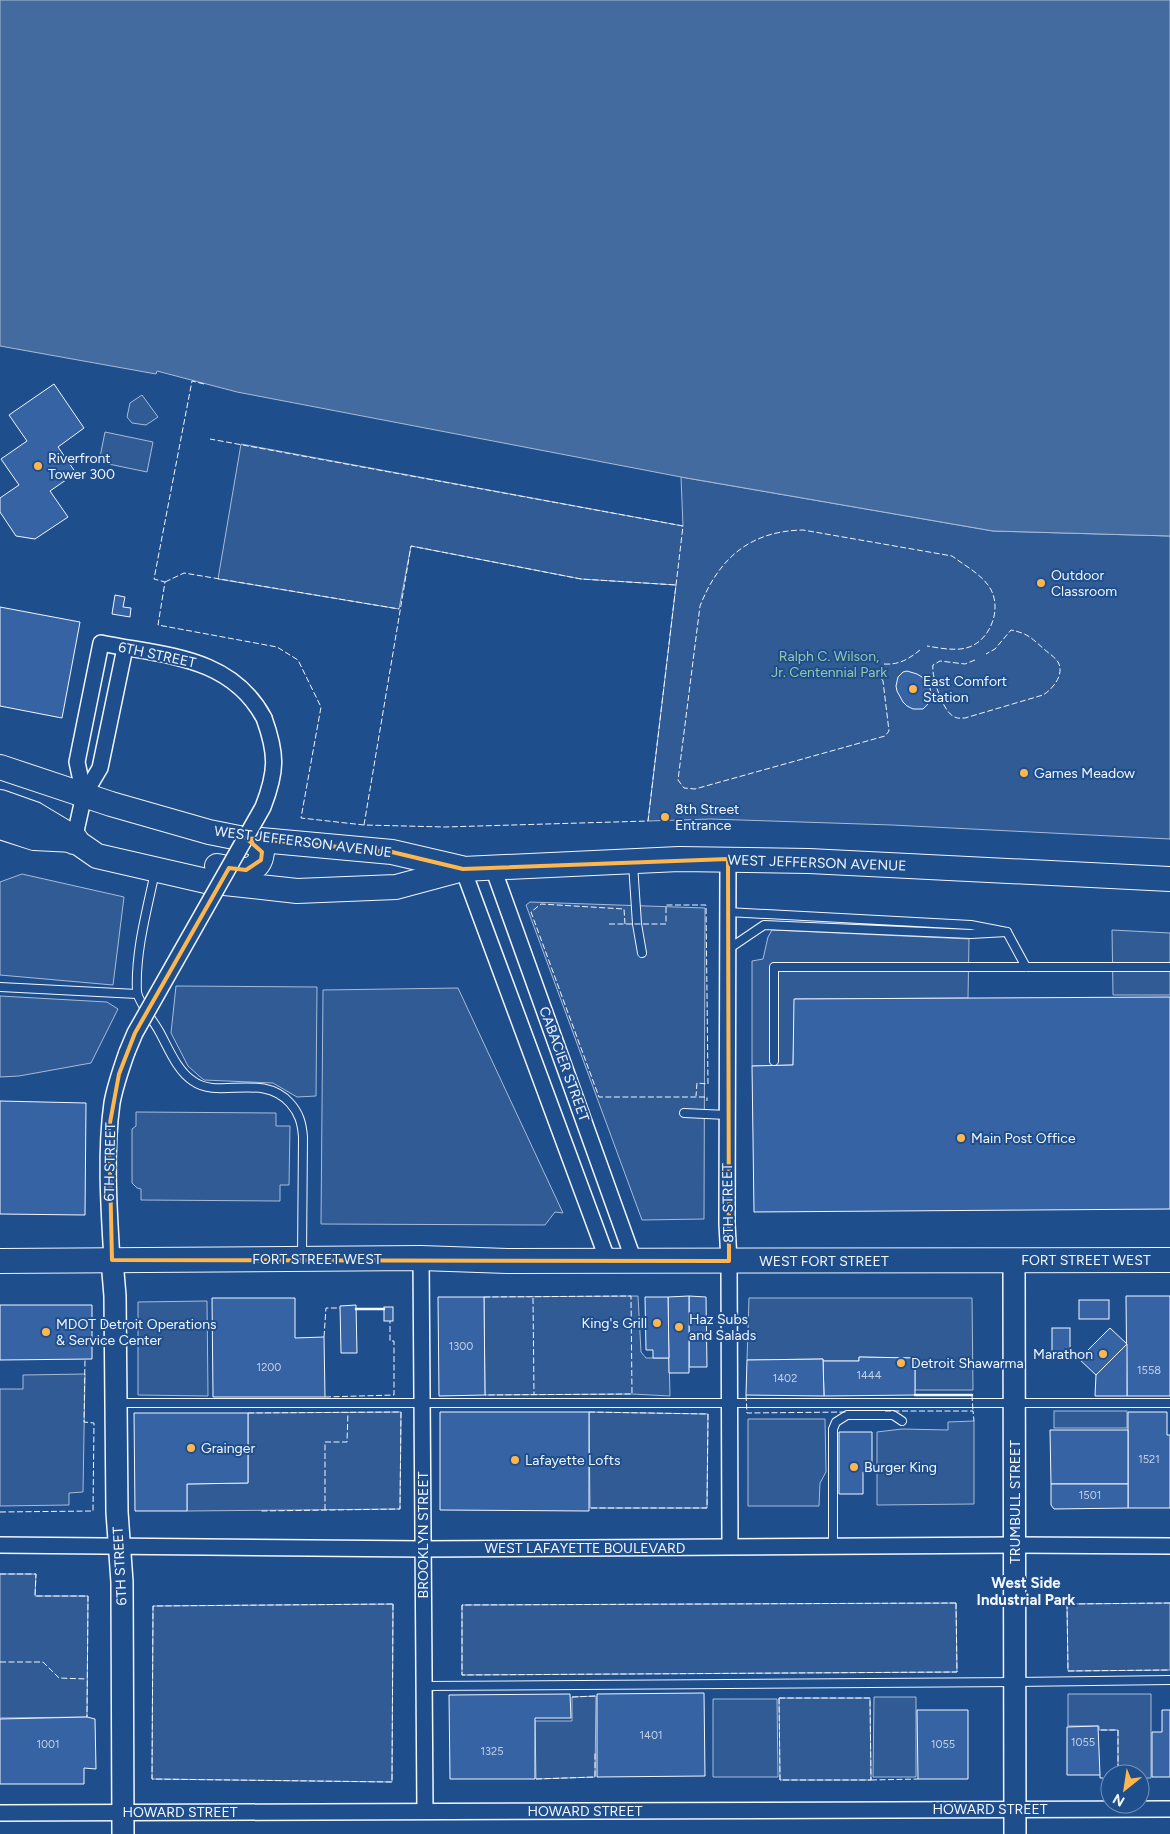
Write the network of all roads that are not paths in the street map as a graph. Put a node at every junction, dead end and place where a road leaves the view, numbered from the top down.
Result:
1 (125, 648) junction
2 (0, 767) edge
3 (84, 795) junction
4 (0, 804) edge
5 (0, 827) edge
6 (239, 838) junction
7 (74, 840) junction
8 (728, 859) junction
9 (118, 860) junction
10 (632, 861) junction
11 (493, 868) junction
12 (155, 869) junction
13 (463, 869) junction
14 (1170, 879) edge
15 (727, 912) junction
16 (1007, 932) junction
17 (727, 950) junction
18 (642, 953) dead end
19 (1026, 967) junction
20 (1170, 967) edge
21 (0, 987) edge
22 (137, 994) junction
23 (774, 1061) dead end
24 (684, 1113) dead end
25 (727, 1115) junction
26 (421, 1258) junction
27 (302, 1259) junction
28 (112, 1260) junction
29 (1164, 1260) edge
30 (0, 1261) edge
31 (608, 1261) junction
32 (634, 1261) junction
33 (729, 1261) junction
34 (1014, 1261) junction
35 (116, 1403) junction
36 (423, 1403) junction
37 (1015, 1403) junction
38 (1170, 1403) edge
39 (729, 1404) junction
40 (902, 1421) dead end
41 (0, 1545) edge
42 (1014, 1545) junction
43 (120, 1546) junction
44 (730, 1546) junction
45 (1170, 1546) edge
46 (833, 1547) junction
47 (423, 1549) junction
48 (1170, 1680) edge
49 (1016, 1682) junction
50 (424, 1686) junction
51 (1170, 1808) edge
52 (1015, 1809) junction
53 (425, 1811) junction
54 (122, 1812) junction
55 (0, 1813) edge
56 (122, 1834) edge
57 (1016, 1834) edge

1 - 3 street
1 - 3 street, 6TH STREET
1 - 28 street, 6TH STREET, bridge
2 - 3 main road, WEST JEFFERSON AVENUE
3 - 6 main road, WEST JEFFERSON AVENUE
3 - 7 street
4 - 7 highway
5 - 7 main road
6 - 9 main road
6 - 13 main road, WEST JEFFERSON AVENUE
7 - 9 main road, WEST JEFFERSON AVENUE
8 - 10 main road, WEST JEFFERSON AVENUE
8 - 14 main road, WEST JEFFERSON AVENUE
8 - 15 street, 8TH STREET
9 - 12 main road, WEST JEFFERSON AVENUE
10 - 11 main road, WEST JEFFERSON AVENUE
10 - 18 lane
11 - 13 main road, WEST JEFFERSON AVENUE
11 - 32 street, CABACIER STREET
12 - 13 main road, WEST JEFFERSON AVENUE
12 - 22 lane
13 - 31 street, CABACIER STREET
15 - 16 lane
15 - 17 street, 8TH STREET
16 - 17 lane
16 - 19 lane
17 - 25 street, 8TH STREET
19 - 20 lane
19 - 23 lane
21 - 22 lane
22 - 27 lane
24 - 25 lane
25 - 33 street, 8TH STREET
26 - 27 main road, FORT STREET WEST
26 - 31 main road, FORT STREET WEST
26 - 36 street, BROOKLYN STREET
27 - 28 main road, FORT STREET WEST
28 - 30 main road, FORT STREET WEST
28 - 35 street, 6TH STREET
29 - 34 main road, FORT STREET WEST
31 - 32 main road, FORT STREET WEST
32 - 33 main road, WEST FORT STREET
33 - 34 main road, WEST FORT STREET
33 - 39 street, 8TH STREET
34 - 37 street, TRUMBULL STREET
35 - 36 lane
35 - 43 street, 6TH STREET
36 - 39 lane
36 - 47 street, BROOKLYN STREET
37 - 38 lane
37 - 39 lane
37 - 42 street, TRUMBULL STREET
39 - 44 street, 8TH STREET
40 - 46 lane
41 - 43 street, WEST LAFAYETTE BOULEVARD
42 - 45 street, WEST LAFAYETTE BOULEVARD
42 - 46 street, WEST LAFAYETTE BOULEVARD
42 - 49 street, TRUMBULL STREET
43 - 47 street, WEST LAFAYETTE BOULEVARD
43 - 54 street, 6TH STREET
44 - 46 street, WEST LAFAYETTE BOULEVARD
44 - 47 street, WEST LAFAYETTE BOULEVARD
47 - 50 street, BROOKLYN STREET
48 - 49 lane
49 - 50 lane
49 - 52 street, TRUMBULL STREET
50 - 53 street, BROOKLYN STREET
51 - 52 street, HOWARD STREET
52 - 53 street, HOWARD STREET
52 - 57 street, TRUMBULL STREET
53 - 54 street, HOWARD STREET
54 - 55 street, HOWARD STREET
54 - 56 street, 6TH STREET

